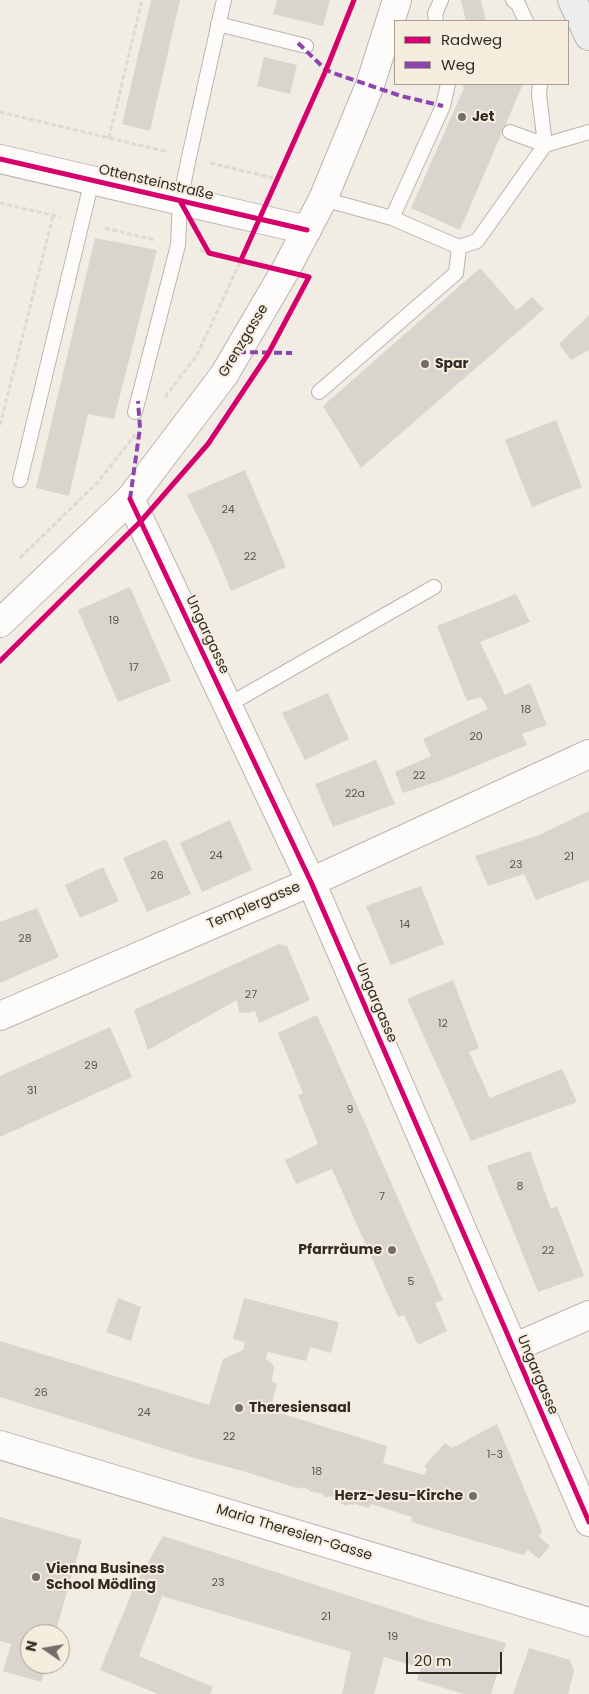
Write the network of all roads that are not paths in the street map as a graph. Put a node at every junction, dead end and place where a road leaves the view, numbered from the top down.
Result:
1 (224, 0) edge
2 (397, 0) edge
3 (441, 0) edge
4 (513, 0) edge
5 (436, 20) edge
6 (526, 20) edge
7 (218, 24) junction
8 (306, 46) dead end
9 (448, 85) edge
10 (540, 85) edge
11 (510, 132) dead end
12 (589, 132) edge
13 (545, 145) junction
14 (0, 158) edge
15 (92, 180) junction
16 (323, 198) junction
17 (180, 201) junction
18 (392, 218) junction
19 (307, 230) junction
20 (459, 247) junction
21 (319, 392) dead end
22 (135, 412) dead end
23 (20, 480) dead end
24 (130, 499) junction
25 (434, 587) dead end
26 (0, 623) edge
27 (228, 705) junction
28 (589, 754) edge
29 (311, 882) junction
30 (0, 1016) edge
31 (589, 1315) edge
32 (514, 1348) junction
33 (0, 1445) edge
34 (589, 1522) edge
35 (589, 1622) edge

1 - 7 lane
2 - 16 street, Grenzgasse
3 - 5 lane
4 - 6 lane
7 - 8 lane
7 - 17 lane
9 - 18 lane
10 - 13 lane
11 - 13 lane
12 - 13 lane
13 - 20 lane
14 - 15 street, Ottensteinstraße
15 - 17 street, Ottensteinstraße
15 - 23 lane
16 - 18 lane
16 - 19 street, Grenzgasse
17 - 19 street, Ottensteinstraße
17 - 22 lane
18 - 20 lane
19 - 24 street, Grenzgasse
20 - 21 lane
24 - 26 street, Grenzgasse
24 - 27 street, Ungargasse
25 - 27 lane
27 - 29 street, Ungargasse
28 - 29 street, Templergasse
29 - 30 street, Templergasse
29 - 32 street, Ungargasse
31 - 32 street
32 - 34 street, Ungargasse
33 - 35 street, Maria Theresien-Gasse

